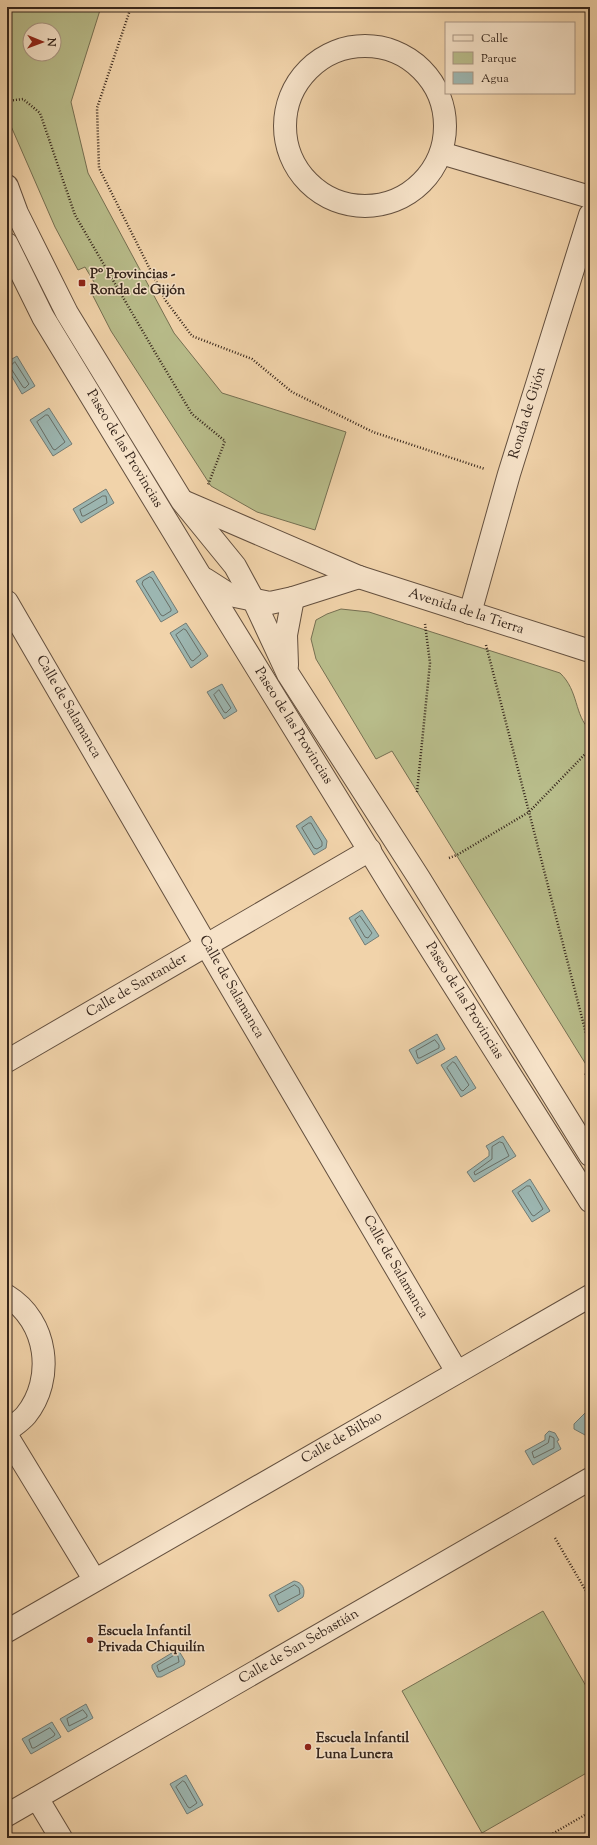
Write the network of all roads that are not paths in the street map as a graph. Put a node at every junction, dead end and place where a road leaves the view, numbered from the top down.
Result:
1 (442, 153) junction
2 (7, 186) edge
3 (590, 197) edge
4 (590, 215) edge
5 (7, 244) edge
6 (182, 501) junction
7 (201, 577) junction
8 (359, 577) junction
9 (293, 598) junction
10 (7, 602) edge
11 (262, 602) junction
12 (470, 613) junction
13 (584, 652) edge
14 (288, 674) junction
15 (370, 850) junction
16 (207, 946) junction
17 (7, 1061) edge
18 (590, 1155) edge
19 (590, 1201) edge
20 (7, 1296) edge
21 (590, 1296) edge
22 (457, 1372) junction
23 (7, 1431) edge
24 (7, 1436) edge
25 (590, 1479) edge
26 (94, 1580) junction
27 (7, 1631) edge
28 (37, 1798) junction
29 (7, 1815) edge
30 (61, 1838) edge

1 - 1 street
1 - 3 street
2 - 6 street, Paseo de las Provincias
4 - 12 street, Ronda de Gijón
5 - 7 street, Paseo de las Provincias
6 - 8 street, Avenida de la Tierra
6 - 11 street, Paseo de las Provincias
7 - 11 street
7 - 15 street, Paseo de las Provincias
8 - 9 street
8 - 12 street, Avenida de la Tierra
9 - 11 street
9 - 14 street
10 - 16 street, Calle de Salamanca
11 - 14 street, Paseo de las Provincias
12 - 13 street, Avenida de la Tierra
14 - 18 street, Paseo de las Provincias
15 - 16 street, Calle de Santander
15 - 19 street, Paseo de las Provincias
16 - 17 street, Calle de Santander
16 - 22 street, Calle de Salamanca
20 - 23 street
21 - 22 street, Calle de Bilbao
22 - 26 street, Calle de Bilbao
24 - 26 street
25 - 28 street, Calle de San Sebastián
26 - 27 street, Calle de Bilbao
28 - 29 street, Calle de San Sebastián
28 - 30 street

